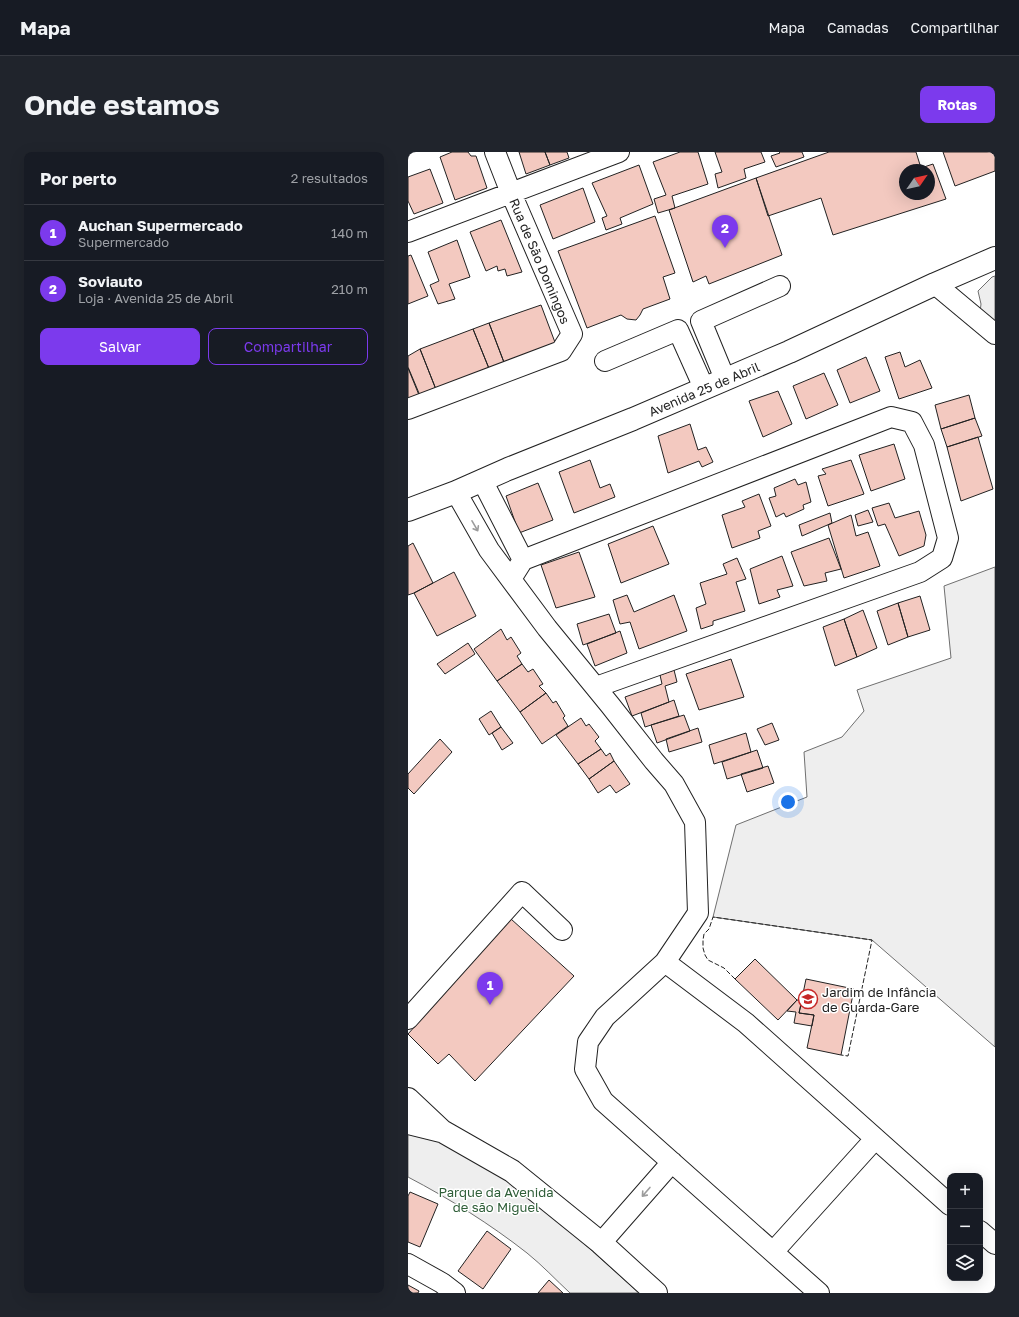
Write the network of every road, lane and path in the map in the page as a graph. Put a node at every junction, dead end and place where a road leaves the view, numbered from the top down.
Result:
1 (495, 152) edge
2 (618, 152) edge
3 (511, 193) junction
4 (408, 232) edge
5 (995, 258) edge
6 (935, 284) junction
7 (780, 286) dead end
8 (995, 334) edge
9 (605, 361) dead end
10 (725, 379) junction
11 (704, 388) junction
12 (408, 409) edge
13 (482, 480) junction
14 (456, 492) junction
15 (408, 510) edge
16 (523, 560) junction
17 (511, 579) junction
18 (596, 687) junction
19 (562, 930) dead end
20 (665, 962) junction
21 (408, 1019) edge
22 (408, 1099) edge
23 (408, 1123) edge
24 (442, 1131) junction
25 (875, 1139) junction
26 (672, 1162) junction
27 (947, 1202) edge
28 (983, 1234) edge
29 (601, 1243) junction
30 (995, 1244) edge
31 (773, 1252) junction
32 (408, 1264) edge
33 (455, 1293) edge
34 (656, 1293) edge
35 (819, 1293) edge

1 - 3 street, Rua de São Domingos
2 - 3 street
3 - 4 street
3 - 12 street, Rua de São Domingos
5 - 6 main road, Avenida 25 de Abril
6 - 8 street
6 - 10 main road, Avenida 25 de Abril
7 - 10 street
9 - 11 street
10 - 11 main road, Avenida 25 de Abril
11 - 13 main road, Avenida 25 de Abril
13 - 14 main road, Avenida 25 de Abril
13 - 16 street
14 - 15 main road, Avenida 25 de Abril
14 -> 17 street
16 - 17 street
16 - 18 street
17 - 18 street
18 - 20 street
19 - 21 street
20 - 25 street
20 - 26 street
22 - 24 main road
23 - 24 main road
24 - 29 main road
25 - 27 street
25 - 31 street
26 -> 29 street
26 - 31 street
28 - 30 street
29 - 34 main road
31 - 35 street
32 - 33 street

